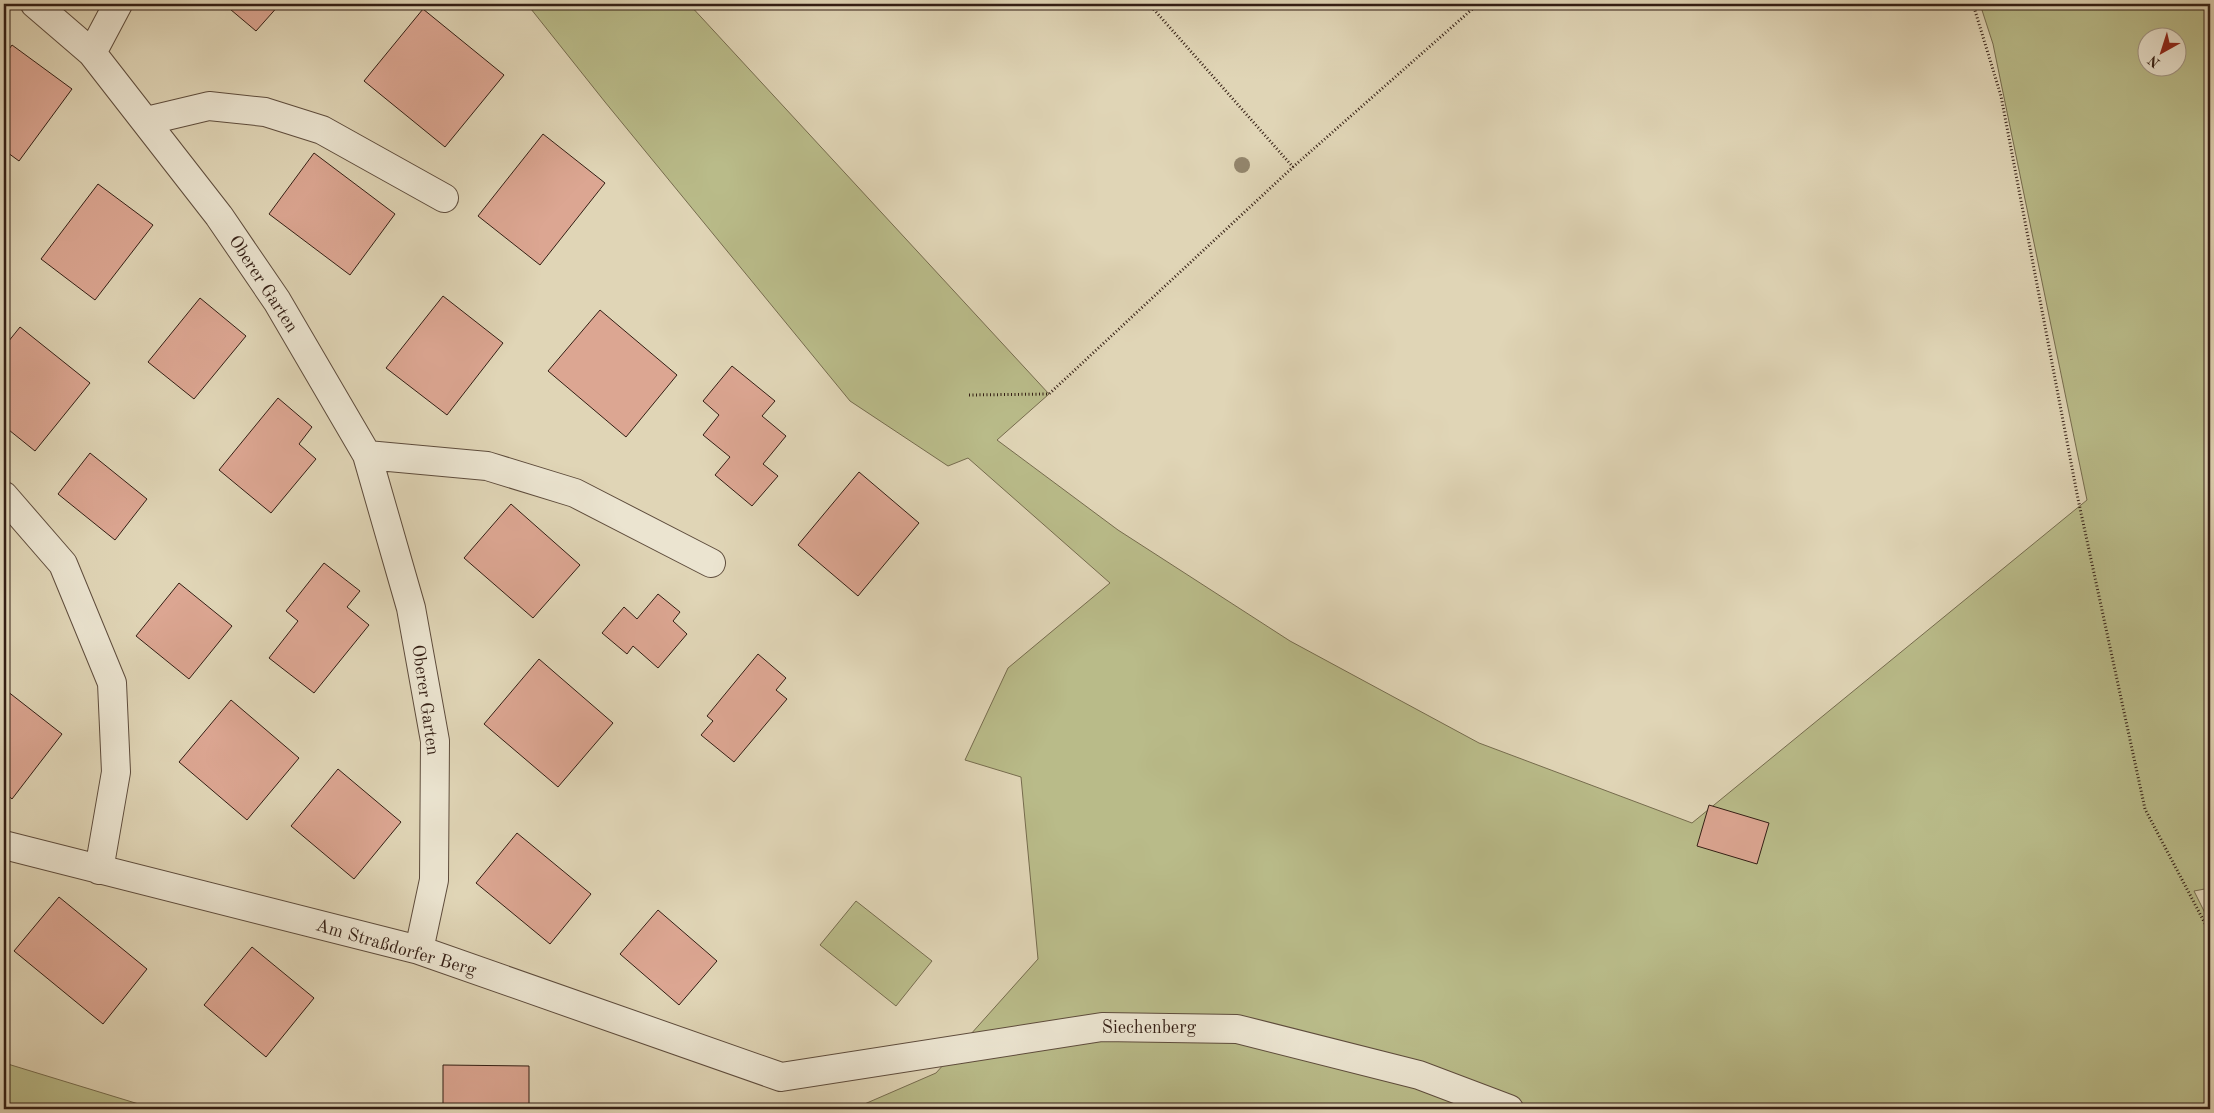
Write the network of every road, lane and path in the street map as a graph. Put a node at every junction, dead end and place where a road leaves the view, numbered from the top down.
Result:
1 (35, 4) edge
2 (118, 4) edge
3 (1150, 4) edge
4 (1478, 4) edge
5 (1973, 4) edge
6 (92, 53) junction
7 (146, 122) junction
8 (1293, 167) junction
9 (444, 198) dead end
10 (969, 395) dead end
11 (367, 455) junction
12 (4, 496) edge
13 (711, 563) dead end
14 (4, 845) edge
15 (98, 870) junction
16 (2210, 933) edge
17 (419, 950) junction
18 (781, 1077) joint
19 (2210, 1106) edge
20 (1509, 1109) edge
21 (2202, 1109) edge

1 - 6 street, Oberer Garten
2 - 6 street
3 - 8 path
4 - 8 path
5 - 16 path
6 - 7 street, Oberer Garten
7 - 9 street
7 - 11 street, Oberer Garten
8 - 10 path
11 - 13 street
11 - 17 street, Oberer Garten
12 - 15 street
14 - 15 street, Am Straßdorfer Berg
15 - 17 street, Am Straßdorfer Berg
17 - 18 street, Am Straßdorfer Berg
18 - 20 street, Siechenberg
19 - 21 path

